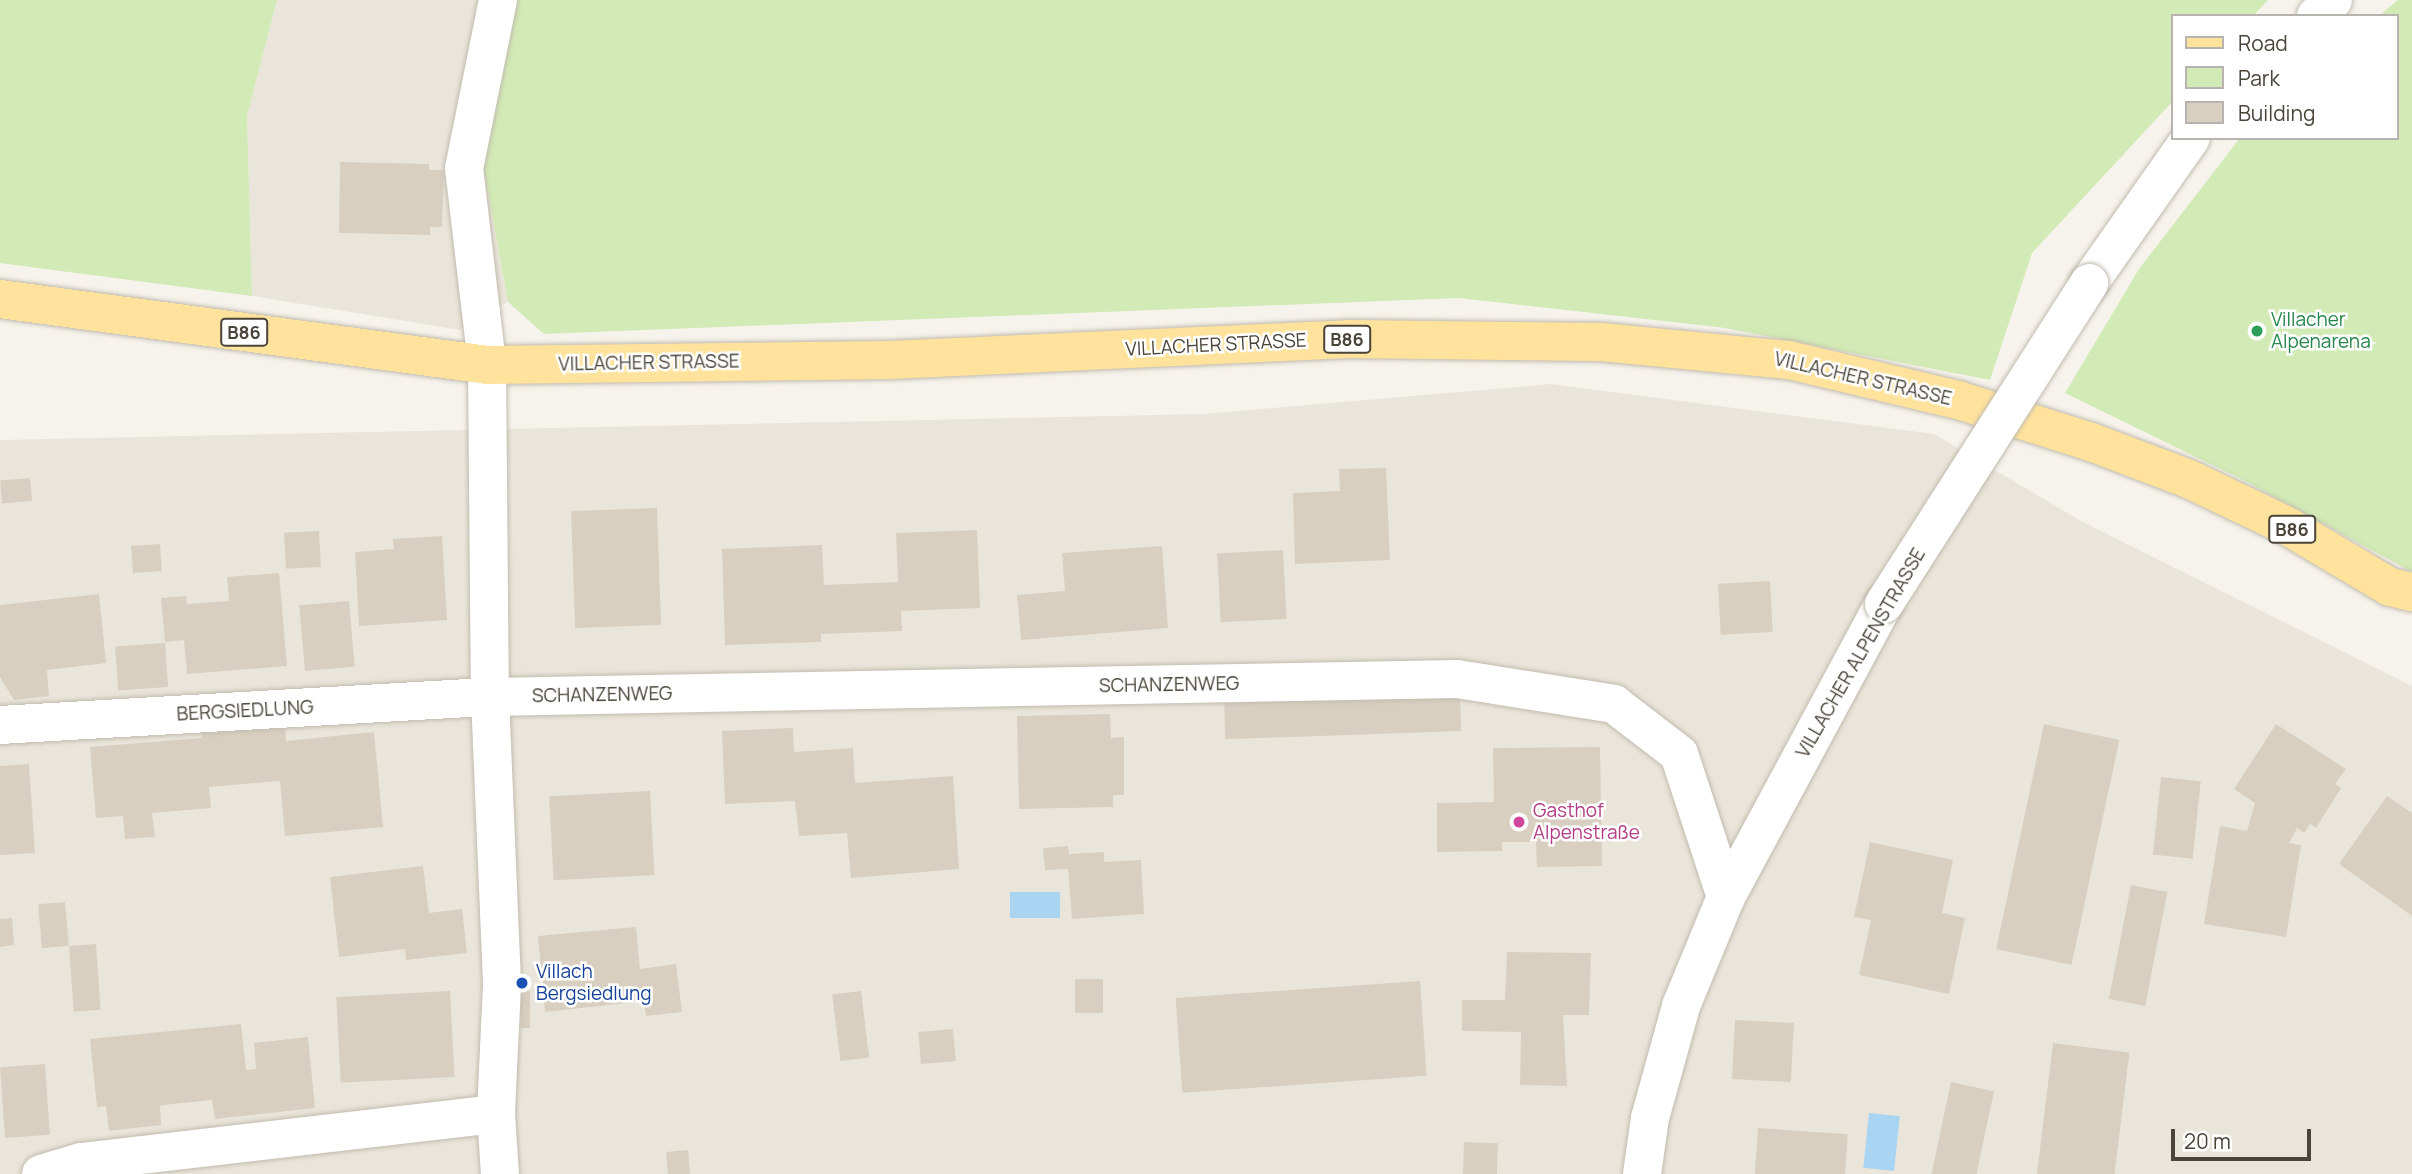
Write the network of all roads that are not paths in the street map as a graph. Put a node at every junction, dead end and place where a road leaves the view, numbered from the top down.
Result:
1 (498, 0) edge
2 (2333, 0) edge
3 (2318, 14) edge
4 (2190, 140) edge
5 (0, 299) edge
6 (487, 365) junction
7 (2401, 589) edge
8 (2412, 622) edge
9 (490, 697) junction
10 (0, 725) edge
11 (1726, 897) junction
12 (496, 1114) junction
13 (41, 1174) edge
14 (500, 1174) edge
15 (1642, 1174) edge

1 - 6 street
2 - 3 street
4 - 11 street, VILLACHER ALPENSTRASSE, bridge
5 - 6 main road, VILLACHER STRASSE / B86
6 - 7 main road, VILLACHER STRASSE / B86
6 - 9 street
7 - 8 main road, VILLACHER STRASSE / B86
9 - 10 street, BERGSIEDLUNG
9 - 11 street, SCHANZENWEG
9 - 12 street
11 - 15 street, VILLACHER ALPENSTRASSE
12 - 13 street
12 - 14 street

